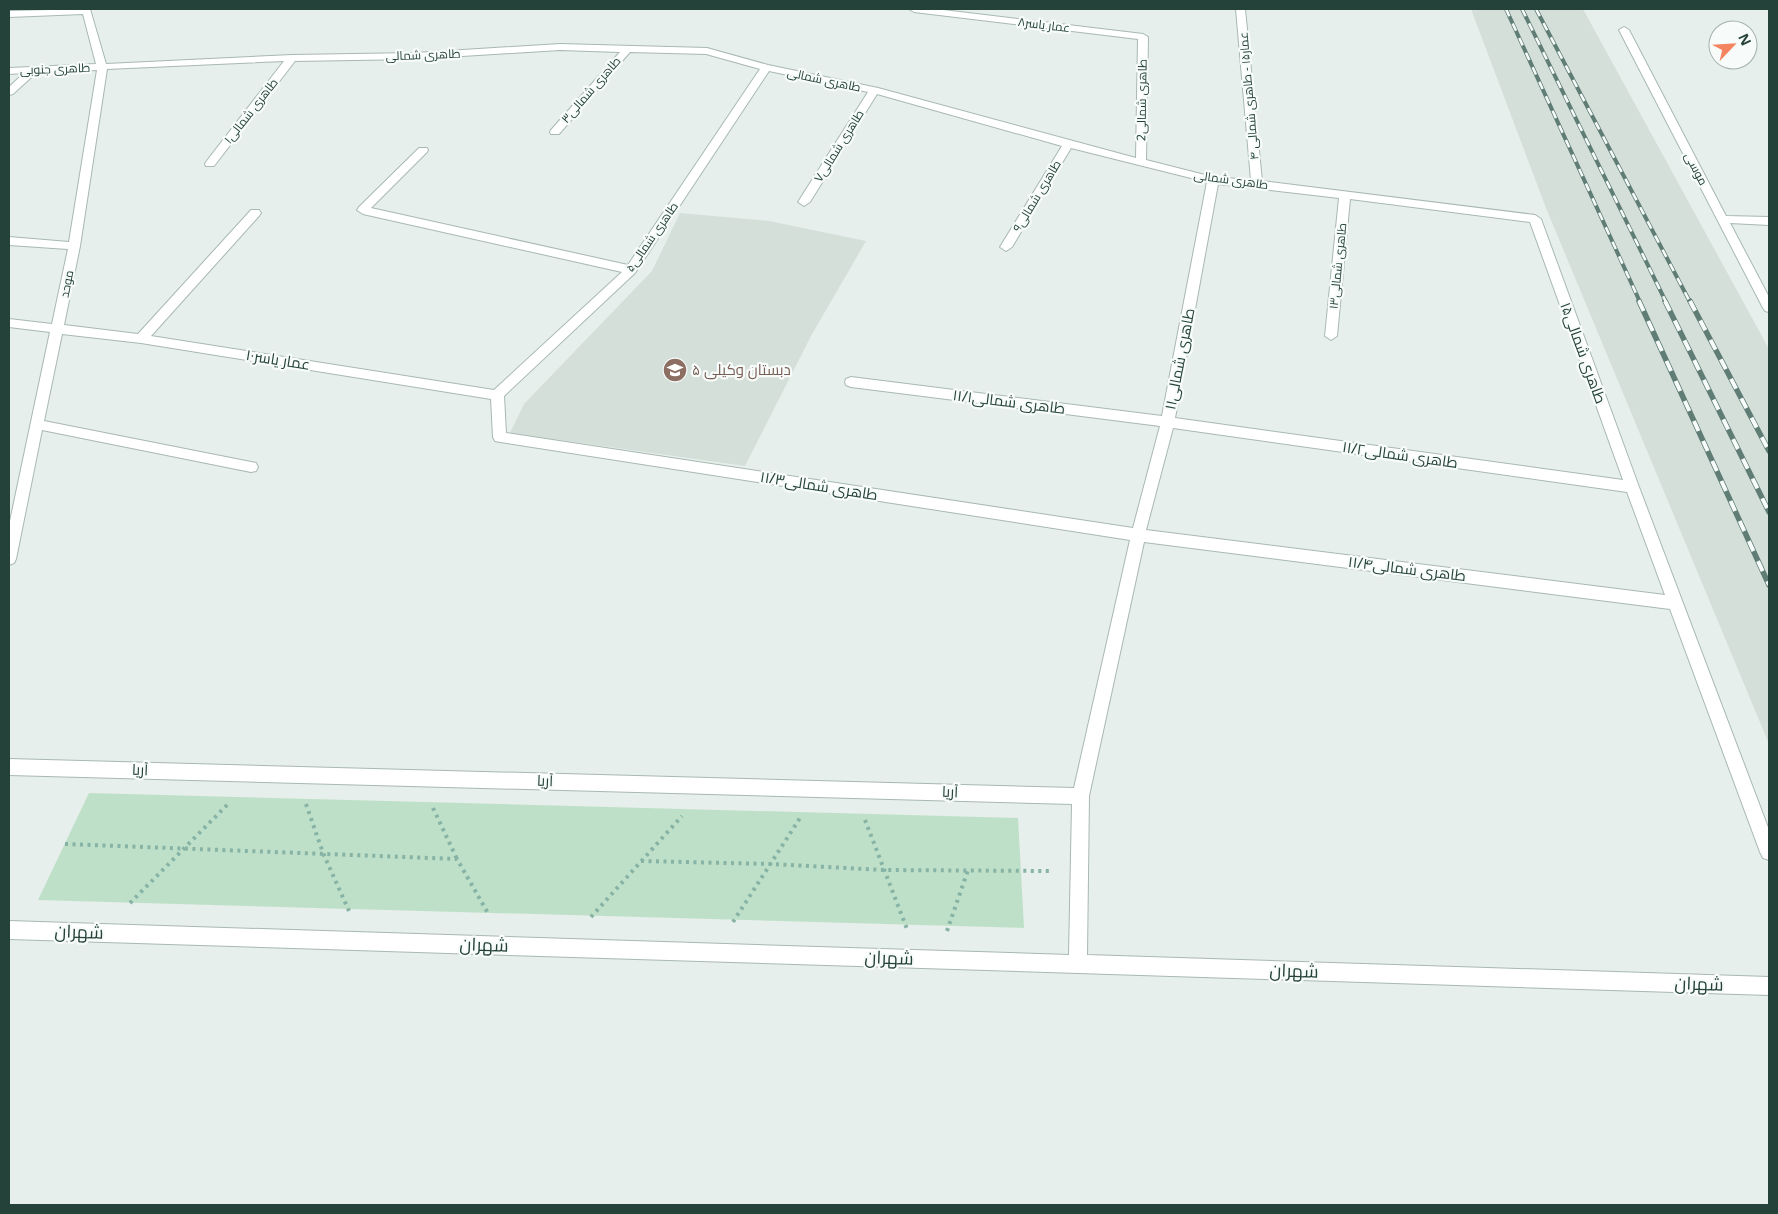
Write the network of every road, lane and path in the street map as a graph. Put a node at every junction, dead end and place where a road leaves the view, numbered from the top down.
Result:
1 (914, 9) edge
2 (1241, 9) edge
3 (86, 10) edge
4 (9, 14) edge
5 (1624, 30) dead end
6 (1143, 37) joint
7 (628, 48) junction
8 (292, 58) junction
9 (102, 67) junction
10 (766, 68) junction
11 (9, 71) edge
12 (32, 71) junction
13 (874, 90) junction
14 (9, 92) edge
15 (555, 132) dead end
16 (1068, 144) junction
17 (422, 150) dead end
18 (1141, 163) junction
19 (210, 164) dead end
20 (1213, 180) junction
21 (1257, 184) junction
22 (1345, 196) junction
23 (804, 202) dead end
24 (255, 213) dead end
25 (1722, 219) junction
26 (1535, 220) joint
27 (1769, 221) edge
28 (9, 241) edge
29 (74, 246) junction
30 (1006, 247) dead end
31 (630, 270) junction
32 (1769, 308) edge
33 (9, 323) edge
34 (58, 329) junction
35 (1331, 336) dead end
36 (141, 339) junction
37 (851, 382) dead end
38 (497, 395) junction
39 (1168, 422) junction
40 (37, 424) junction
41 (251, 467) dead end
42 (1632, 487) junction
43 (14, 509) edge
44 (1138, 535) junction
45 (9, 558) edge
46 (1676, 603) junction
47 (9, 767) edge
48 (259, 774) junction
49 (296, 775) junction
50 (420, 778) junction
51 (709, 786) junction
52 (820, 788) junction
53 (853, 790) junction
54 (1081, 796) junction
55 (65, 844) dead end
56 (186, 847) junction
57 (1769, 852) edge
58 (323, 853) junction
59 (457, 859) junction
60 (641, 861) junction
61 (771, 864) junction
62 (884, 870) junction
63 (968, 870) junction
64 (1079, 871) junction
65 (9, 930) edge
66 (101, 933) junction
67 (362, 941) junction
68 (506, 946) junction
69 (563, 947) junction
70 (713, 952) junction
71 (919, 958) junction
72 (937, 960) junction
73 (1078, 964) junction
74 (1769, 986) edge

1 - 6 street, عمار یاسر۸
2 - 21 street, عمار۱۵ - طاهری شمالی ۴
3 - 4 street
3 - 9 street, موحد
5 - 25 street, موسی
6 - 18 street, طاهری شمالی2
7 - 8 street, طاهری شمالی
7 - 10 street, طاهری شمالی
7 - 15 street, طاهری شمالی۳
8 - 9 street, طاهری شمالی
8 - 19 street, طاهری شمالی۱
9 - 12 street, طاهری جنوبی
9 - 29 street, موحد
10 - 13 street, طاهری شمالی
10 - 31 street, طاهری شمالی۵
11 - 12 street, طاهری جنوبی
12 - 14 street
13 - 16 street, طاهری شمالی
13 - 23 street, طاهری شمالی۷
16 - 18 street, طاهری شمالی
16 - 30 street, طاهری شمالی۹
17 - 31 street
18 - 20 street, طاهری شمالی
20 - 21 street, طاهری شمالی
20 - 39 street, طاهری شمالی۱۱
21 - 22 street, طاهری شمالی
22 - 26 street, طاهری شمالی
22 - 35 street, طاهری شمالی۱۳
24 - 36 street
25 - 27 street
25 - 32 street, موسی
26 - 42 street, طاهری شمالی۱۵
28 - 29 street
29 - 34 street, موحد
31 - 38 street, طاهری شمالی۵
33 - 34 street, عمار یاسر۱۰
34 - 36 street, عمار یاسر۱۰
34 - 40 street, موحد
36 - 38 street, عمار یاسر۱۰
37 - 39 street, طاهری شمالی۱۱/۱
38 - 44 street, طاهری شمالی۱۱/۳
39 - 42 street, طاهری شمالی۱۱/۲
39 - 44 street, طاهری شمالی۱۱
40 - 41 street
40 - 43 street, موحد
42 - 46 street, طاهری شمالی۱۵
43 - 45 street, موحد
44 - 46 street, طاهری شمالی۱۱/۴
44 - 54 street, طاهری شمالی۱۱
46 - 57 street, طاهری شمالی۱۵
47 - 48 street, آریا
48 - 49 street, آریا
48 - 56 path
49 - 50 street, آریا
49 - 58 path
50 - 51 street, آریا
50 - 59 path
51 - 52 street, آریا
51 - 60 path
52 - 53 street, آریا
52 - 61 path
53 - 54 street, آریا
53 - 62 path
54 - 64 street, طاهری شمالی۱۱
55 - 56 path
56 - 58 path
56 - 66 path
58 - 59 path
58 - 67 path
59 - 68 path
60 - 61 path
60 - 69 path
61 - 62 path
61 - 70 path
62 - 63 path
62 - 71 path
63 - 64 path
63 - 72 path
64 - 73 street, طاهری شمالی۱۱
65 - 66 street, شهران
66 - 67 street, شهران
67 - 68 street, شهران
68 - 69 street, شهران
69 - 70 street, شهران
70 - 71 street, شهران
71 - 72 street, شهران
72 - 73 street, شهران
73 - 74 street, شهران

